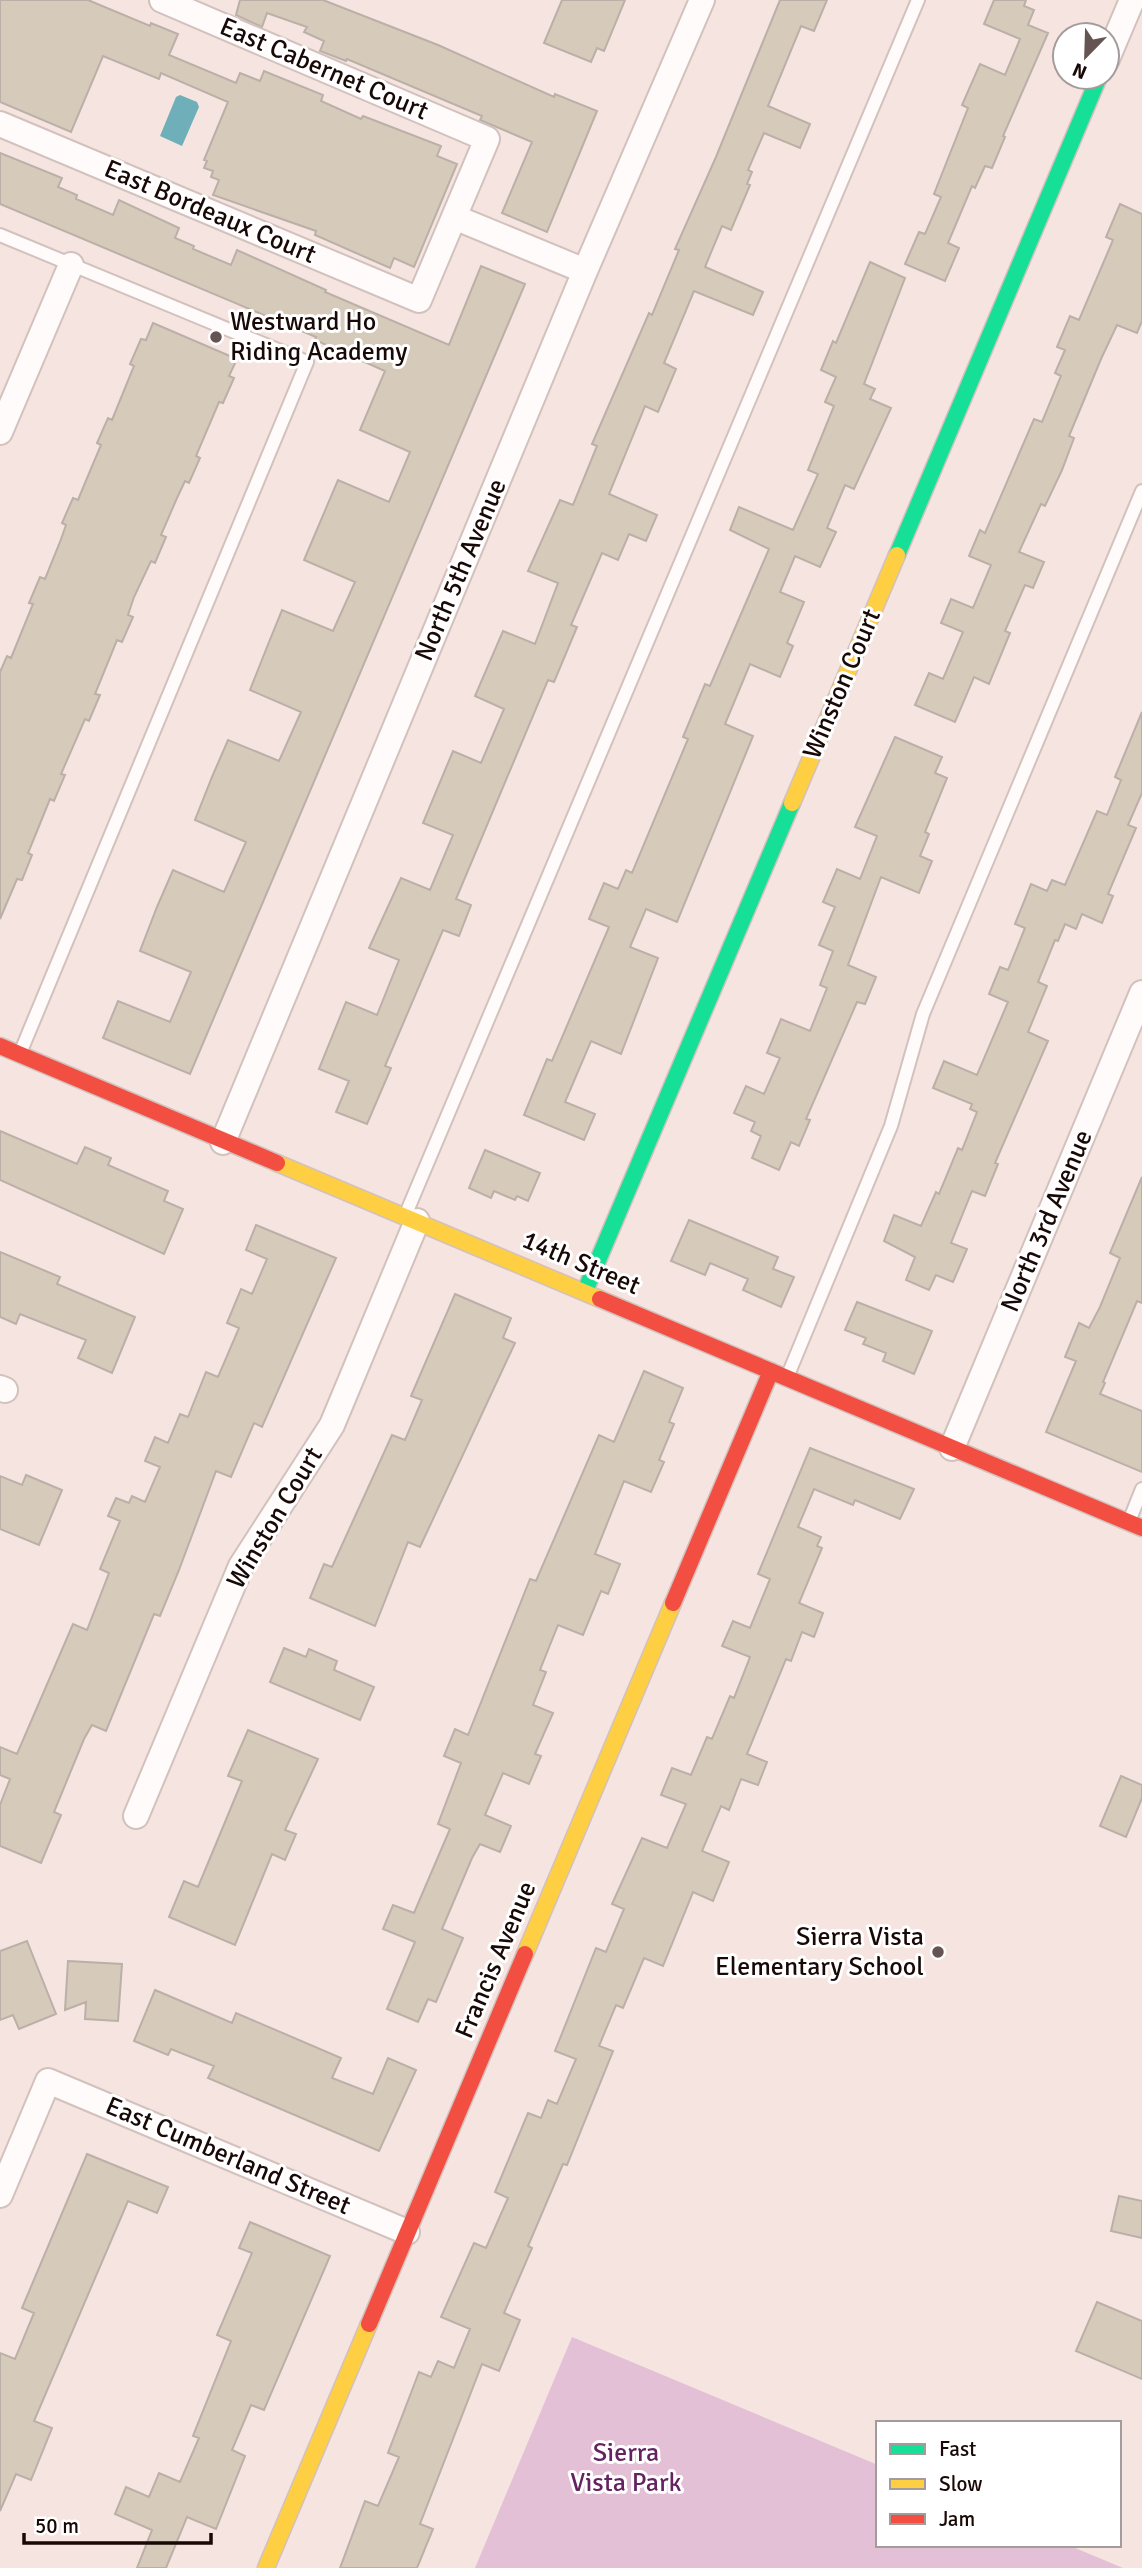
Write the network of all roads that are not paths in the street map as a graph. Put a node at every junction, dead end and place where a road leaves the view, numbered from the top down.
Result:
1 (162, 0) edge
2 (702, 0) edge
3 (918, 0) edge
4 (1132, 0) edge
5 (1121, 26) edge
6 (1093, 91) edge
7 (0, 124) edge
8 (454, 216) junction
9 (0, 234) edge
10 (71, 265) junction
11 (585, 271) junction
12 (0, 432) edge
13 (1142, 491) edge
14 (1142, 993) edge
15 (0, 1046) edge
16 (19, 1054) junction
17 (223, 1142) junction
18 (411, 1219) junction
19 (584, 1291) junction
20 (779, 1375) junction
21 (952, 1448) junction
22 (1142, 1489) edge
23 (1135, 1525) edge
24 (136, 1816) dead end
25 (0, 2194) edge
26 (407, 2232) junction
27 (266, 2568) edge

1 - 8 street, East Cabernet Court
2 - 11 street, North 5th Avenue
3 - 18 lane
4 - 5 street
6 - 19 street, Winston Court
7 - 8 street, East Bordeaux Court
8 - 11 street
9 - 10 lane
10 - 12 street
10 - 16 lane
11 - 17 street, North 5th Avenue
13 - 20 lane
14 - 21 street, North 3rd Avenue
15 - 16 street, 14th Street
16 - 17 street, 14th Street
17 - 18 street, 14th Street
18 - 19 street, 14th Street
18 - 24 street, Winston Court
19 - 20 street, 14th Street
20 - 21 street, 14th Street
20 - 26 street, Francis Avenue
21 - 23 street, 14th Street
22 - 23 lane
25 - 26 street, East Cumberland Street
26 - 27 street, Francis Avenue

